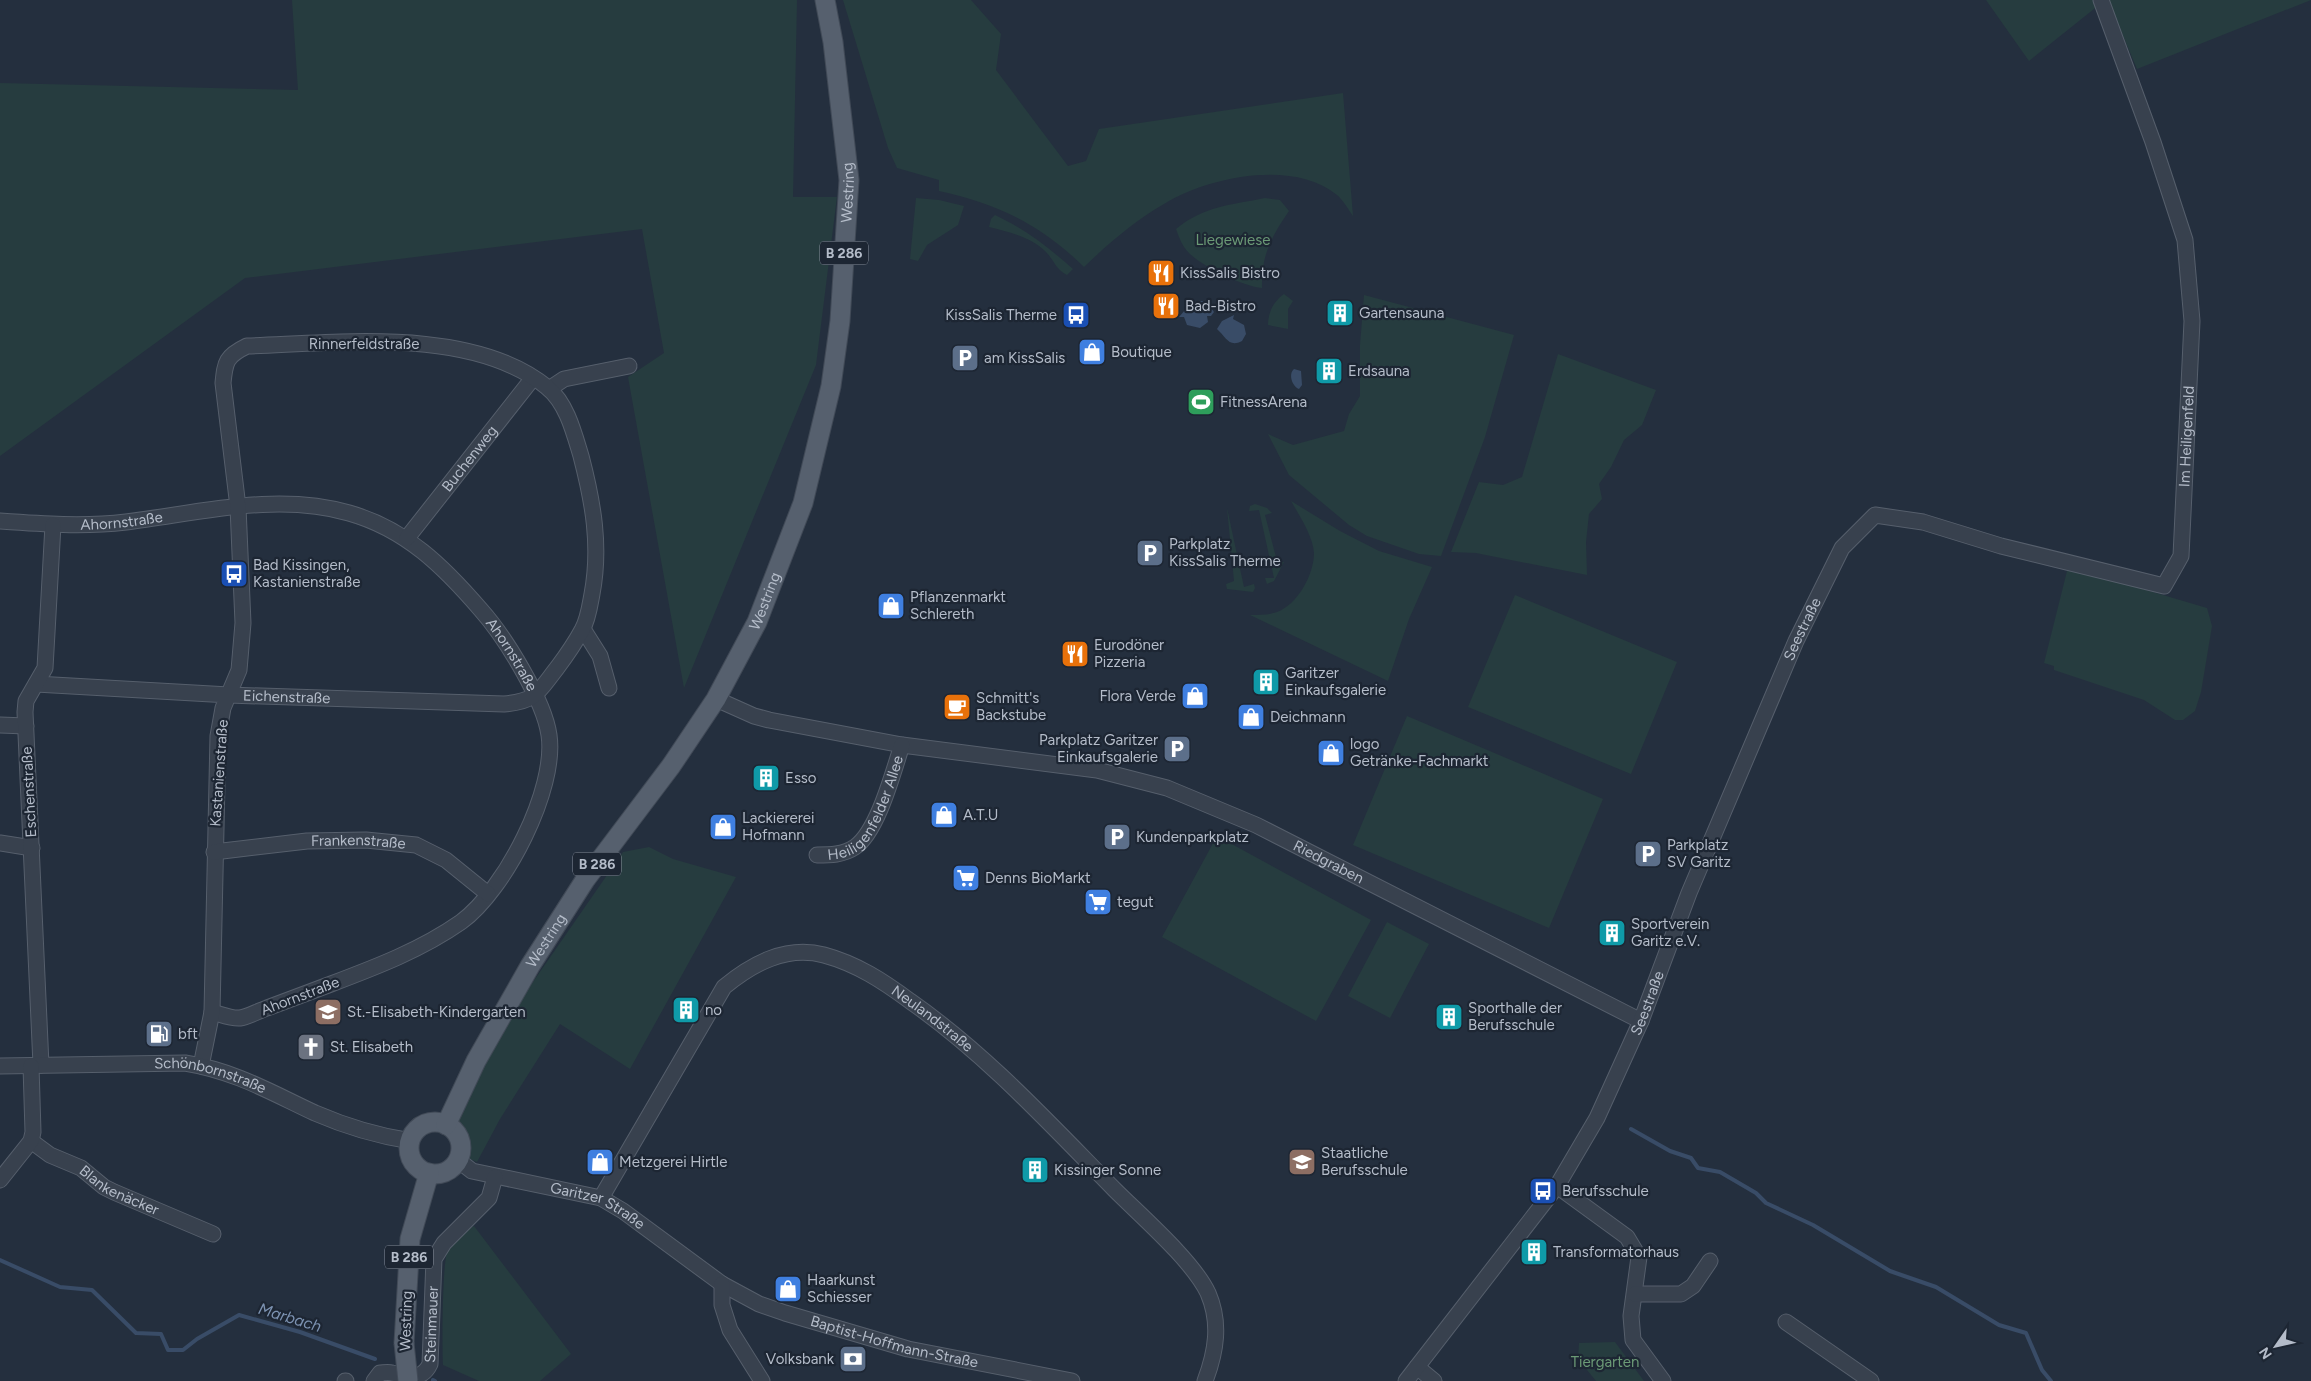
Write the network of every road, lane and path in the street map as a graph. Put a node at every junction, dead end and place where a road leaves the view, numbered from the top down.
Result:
1 (825, 0) edge
2 (2101, 0) edge
3 (225, 363) joint
4 (629, 366) dead end
5 (533, 378) junction
6 (549, 389) junction
7 (238, 507) junction
8 (1876, 515) joint
9 (0, 521) edge
10 (53, 525) junction
11 (407, 538) junction
12 (583, 629) junction
13 (36, 684) junction
14 (609, 688) dead end
15 (229, 695) junction
16 (536, 696) junction
17 (716, 699) junction
18 (0, 724) edge
19 (26, 726) junction
20 (902, 745) junction
21 (995, 758) joint
22 (0, 843) edge
23 (32, 848) junction
24 (214, 852) junction
25 (817, 854) dead end
26 (488, 894) junction
27 (212, 1012) junction
28 (1641, 1021) junction
29 (36, 1065) junction
30 (0, 1066) edge
31 (201, 1066) junction
32 (446, 1125) junction
33 (31, 1141) junction
34 (411, 1141) junction
35 (458, 1160) junction
36 (429, 1173) junction
37 (495, 1177) junction
38 (0, 1180) edge
39 (1557, 1186) junction
40 (601, 1198) junction
41 (212, 1234) dead end
42 (1710, 1261) dead end
43 (722, 1284) junction
44 (1635, 1294) junction
45 (1786, 1322) dead end
46 (1417, 1368) junction
47 (374, 1381) edge
48 (408, 1381) edge
49 (762, 1381) edge
50 (1072, 1381) edge
51 (1205, 1381) edge
52 (1406, 1381) edge
53 (1434, 1381) edge
54 (1663, 1381) edge
55 (1870, 1381) edge

1 - 17 main road, Westring / B 286
2 - 8 street, Im Heiligenfeld
3 - 5 street, Rinnerfeldstraße
3 - 7 street, Kastanienstraße
4 - 6 street
5 - 6 street, Rinnerfeldstraße
5 - 11 street, Buchenweg
6 - 12 street, Rinnerfeldstraße
7 - 10 street, Ahornstraße
7 - 11 street, Ahornstraße
7 - 15 street, Kastanienstraße
8 - 28 street, Seestraße
9 - 10 street, Ahornstraße
10 - 13 street, Eschenstraße
11 - 16 street, Ahornstraße
12 - 14 street
12 - 16 street, Rinnerfeldstraße
13 - 15 street, Eichenstraße
13 - 19 street, Eschenstraße
15 - 16 street, Eichenstraße
15 - 24 street, Kastanienstraße
16 - 26 street, Ahornstraße
17 - 20 street, Heiligenfelder Allee
17 - 32 main road, Westring / B 286
18 - 19 street
19 - 23 street, Eschenstraße
20 - 21 street, Heiligenfelder Allee
20 - 25 street, Heiligenfelder Allee
21 - 28 street, Riedgraben
22 - 23 street
23 - 29 street, Eschenstraße
24 - 26 street, Frankenstraße
24 - 27 street, Kastanienstraße
26 - 27 street, Ahornstraße
27 - 31 street, Kastanienstraße
28 - 39 street, Seestraße
29 - 30 street, Schönbornstraße
29 - 31 street, Schönbornstraße
29 - 33 street, Eschenstraße
31 - 34 street, Schönbornstraße
32 - 34 main road
32 - 35 main road
33 - 38 street
33 - 41 street, Blankenäcker
34 - 36 main road
35 - 36 main road
35 - 37 street, Garitzer Straße
36 - 48 main road, Westring / B 286, bridge
37 - 40 street, Garitzer Straße
37 - 47 street, Steinmauer
39 - 44 street
39 - 46 street, Seestraße
40 - 43 street, Garitzer Straße
40 - 51 street, Neulandstraße
42 - 44 street
43 - 49 street
43 - 50 street, Baptist-Hoffmann-Straße
44 - 54 street
45 - 55 street
46 - 52 street, Seestraße
46 - 53 street

